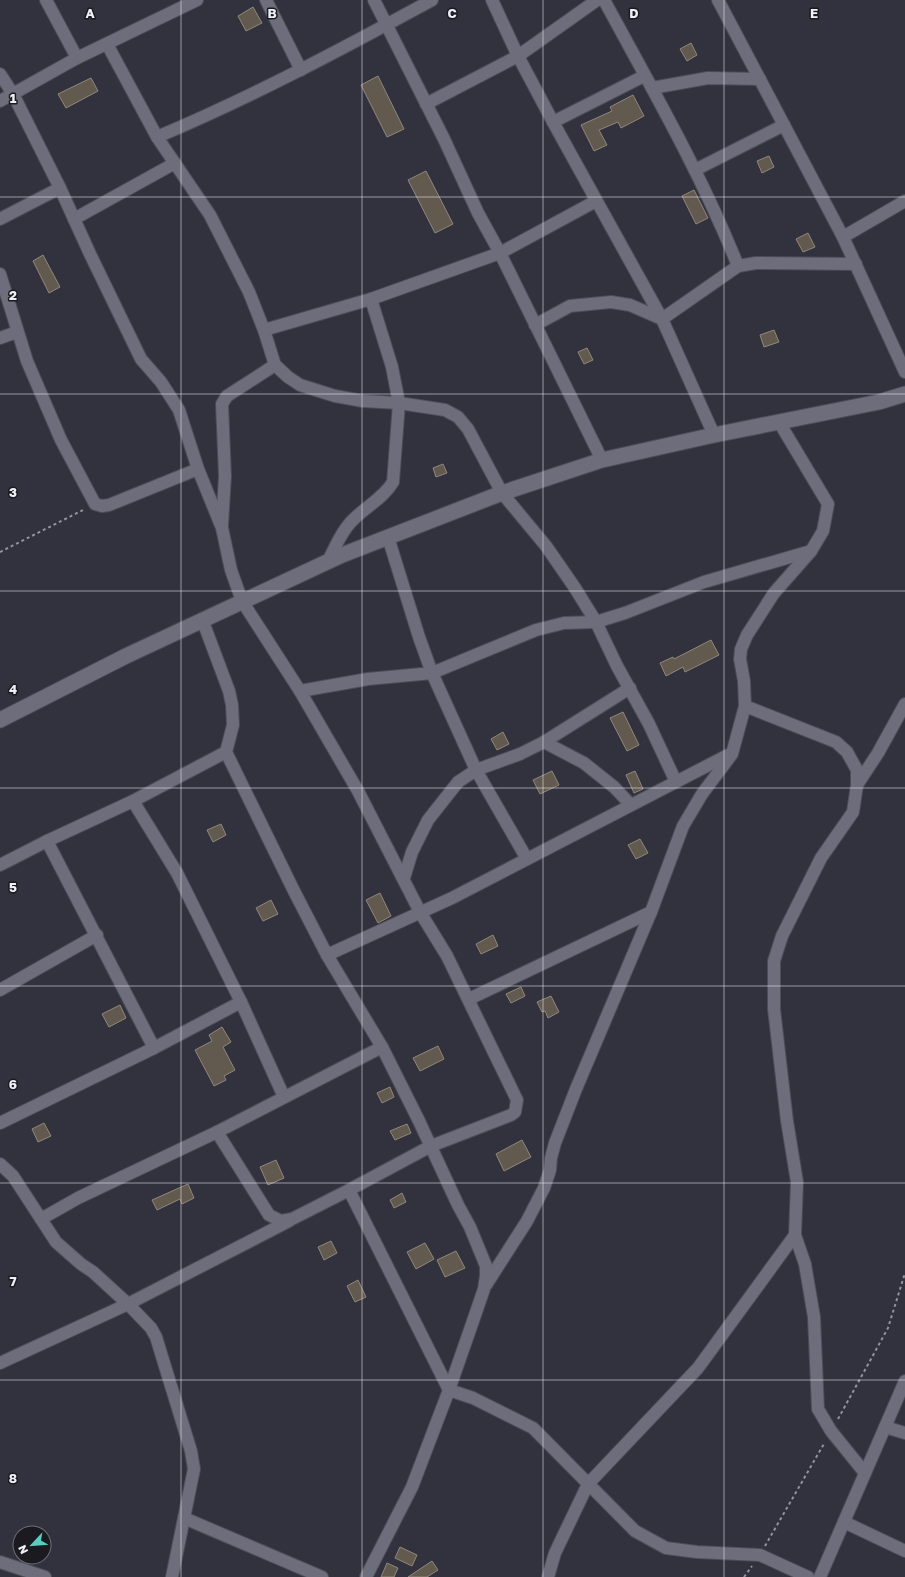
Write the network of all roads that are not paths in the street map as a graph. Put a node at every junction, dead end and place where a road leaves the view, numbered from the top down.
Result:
1 (46, 0) edge
2 (197, 0) edge
3 (266, 0) edge
4 (374, 0) edge
5 (432, 0) edge
6 (492, 0) edge
7 (597, 0) edge
8 (604, 0) edge
9 (718, 0) edge
10 (385, 26) junction
11 (107, 44) junction
12 (518, 56) junction
13 (77, 58) junction
14 (301, 70) junction
15 (0, 74) edge
16 (644, 76) junction
17 (760, 79) junction
18 (652, 88) junction
19 (13, 94) junction
20 (0, 101) edge
21 (426, 104) junction
22 (553, 122) junction
23 (784, 125) junction
24 (157, 136) junction
25 (175, 163) junction
26 (695, 170) junction
27 (60, 188) junction
28 (596, 202) junction
29 (905, 202) edge
30 (0, 219) edge
31 (74, 219) junction
32 (843, 237) junction
33 (500, 252) junction
34 (856, 264) junction
35 (738, 266) junction
36 (0, 274) edge
37 (371, 299) junction
38 (662, 319) junction
39 (535, 325) junction
40 (264, 330) junction
41 (17, 332) junction
42 (0, 338) edge
43 (275, 365) junction
44 (905, 372) edge
45 (905, 394) edge
46 (399, 403) junction
47 (779, 422) junction
48 (714, 435) junction
49 (602, 460) junction
50 (198, 469) junction
51 (502, 493) junction
52 (222, 528) junction
53 (388, 537) junction
54 (811, 552) junction
55 (328, 561) junction
56 (242, 601) junction
57 (202, 620) junction
58 (596, 622) junction
59 (432, 673) junction
60 (630, 688) junction
61 (300, 691) junction
62 (905, 704) edge
63 (745, 706) junction
64 (0, 720) edge
65 (544, 742) junction
66 (226, 752) junction
67 (732, 754) junction
68 (476, 770) junction
69 (676, 782) junction
70 (857, 784) junction
71 (133, 801) junction
72 (631, 805) junction
73 (47, 841) junction
74 (527, 859) junction
75 (0, 864) edge
76 (404, 878) junction
77 (420, 912) junction
78 (651, 912) junction
79 (97, 935) junction
80 (327, 955) junction
81 (0, 990) edge
82 (469, 999) junction
83 (241, 1002) junction
84 (382, 1047) junction
85 (154, 1048) junction
86 (284, 1097) junction
87 (0, 1123) edge
88 (217, 1132) junction
89 (431, 1146) junction
90 (0, 1164) edge
91 (349, 1190) junction
92 (41, 1219) junction
93 (292, 1219) junction
94 (795, 1235) junction
95 (484, 1289) junction
96 (128, 1304) junction
97 (0, 1363) edge
98 (905, 1381) edge
99 (449, 1390) junction
100 (885, 1427) junction
101 (905, 1433) edge
102 (865, 1473) junction
103 (588, 1484) junction
104 (184, 1518) junction
105 (844, 1522) junction
106 (905, 1551) edge
107 (0, 1562) edge
108 (45, 1577) edge
109 (172, 1577) edge
110 (322, 1577) edge
111 (366, 1577) edge
112 (548, 1577) edge
113 (808, 1577) edge
114 (820, 1577) edge

1 - 13 street
2 - 11 street
3 - 14 street
4 - 10 street
5 - 10 street
6 - 12 street
7 - 12 street
8 - 16 street
9 - 17 street
10 - 14 street
10 - 21 street
11 - 13 street
11 - 24 street
12 - 21 street
12 - 22 street
13 - 19 street
14 - 24 street
15 - 19 street
16 - 18 street
16 - 22 street
17 - 18 street
17 - 23 street
18 - 26 street
19 - 20 street
19 - 27 street
21 - 33 street
22 - 28 street
23 - 26 street
23 - 32 street
24 - 25 street
25 - 31 street
25 - 40 street
26 - 35 street
27 - 30 street
27 - 31 street
28 - 33 street
28 - 38 street
29 - 32 street
31 - 50 street
32 - 34 street
33 - 37 street
33 - 39 street
34 - 35 street
34 - 44 street
35 - 38 street
36 - 41 street
37 - 40 street
37 - 46 street
38 - 39 street
38 - 48 street
39 - 49 street
40 - 43 street
41 - 42 street
41 - 50 street
43 - 46 street
43 - 52 street
45 - 47 street
46 - 51 street
46 - 55 street
47 - 48 street
47 - 54 street
48 - 49 street
49 - 51 street
50 - 52 street
51 - 53 street
51 - 58 street
52 - 56 street
53 - 55 street
53 - 59 street
54 - 58 street
54 - 63 street
55 - 56 street
56 - 57 street
56 - 61 street
57 - 64 street
57 - 66 street
58 - 59 street
58 - 60 street
59 - 61 street
59 - 68 street
60 - 65 street
60 - 69 street
61 - 76 street
62 - 70 street
63 - 67 street
63 - 70 street
65 - 68 street
65 - 72 street
66 - 71 street
66 - 80 street
67 - 69 street
67 - 78 street
68 - 74 street
68 - 76 street
69 - 72 street
70 - 94 street
71 - 73 street
71 - 83 street
72 - 74 street
73 - 75 street
73 - 79 street
74 - 77 street
76 - 77 street
77 - 80 street
77 - 82 street
78 - 82 street
78 - 95 street
79 - 81 street
79 - 85 street
80 - 84 street
82 - 89 street
83 - 85 street
83 - 86 street
84 - 86 street
84 - 89 street
85 - 87 street
86 - 88 street
88 - 92 street
88 - 93 street
89 - 91 street
89 - 95 street
90 - 92 street
91 - 93 street
91 - 99 street
92 - 96 street
93 - 96 street
94 - 102 street
94 - 103 street
95 - 99 street
96 - 97 street
96 - 104 street
98 - 100 street
99 - 103 street
99 - 111 street
100 - 101 street
100 - 102 street
102 - 105 street
103 - 112 street
103 - 113 street
104 - 109 street
104 - 110 street
105 - 106 street
105 - 114 street
107 - 108 street

